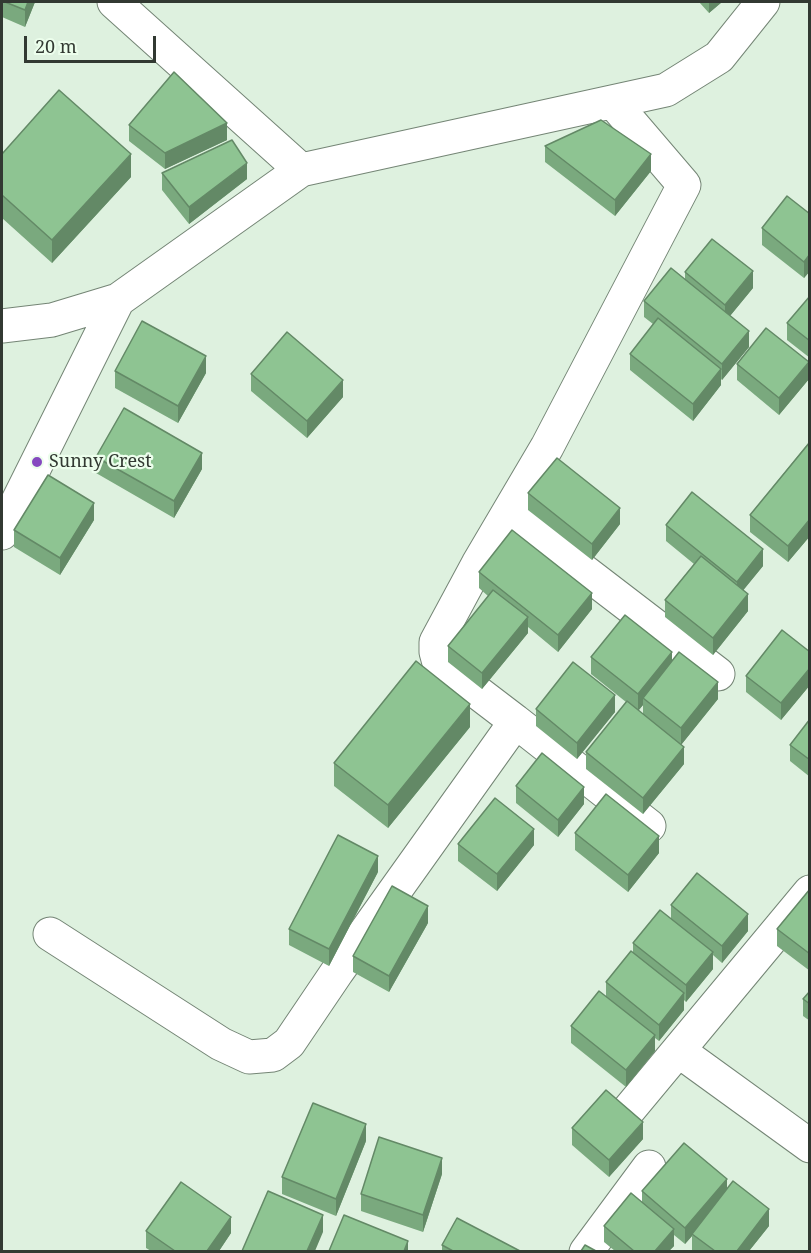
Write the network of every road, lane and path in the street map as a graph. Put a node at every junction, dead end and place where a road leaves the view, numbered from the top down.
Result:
1 (114, 2) edge
2 (763, 2) edge
3 (613, 102) junction
4 (301, 170) junction
5 (118, 300) junction
6 (2, 326) edge
7 (508, 513) junction
8 (2, 533) edge
9 (718, 674) dead end
10 (515, 721) junction
11 (649, 826) edge
12 (810, 892) edge
13 (50, 934) dead end
14 (679, 1050) junction
15 (627, 1112) edge
16 (810, 1146) edge
17 (649, 1167) dead end
18 (586, 1251) edge

1 - 4 street
2 - 3 street
3 - 4 street
3 - 7 street
4 - 5 street
5 - 6 street
5 - 8 street
7 - 9 street
7 - 10 street
10 - 11 street
10 - 13 street
12 - 14 street
14 - 15 street
14 - 16 street
17 - 18 street

